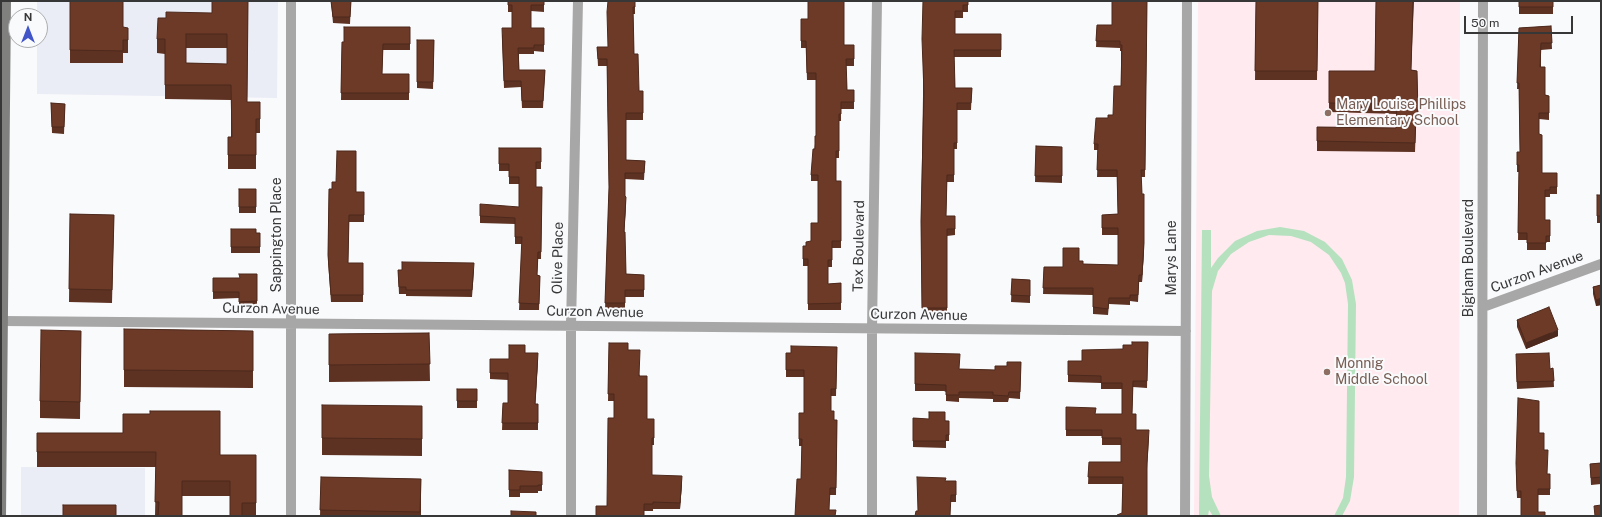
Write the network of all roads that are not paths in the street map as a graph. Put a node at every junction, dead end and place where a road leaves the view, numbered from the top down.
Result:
1 (6, 1) edge
2 (291, 1) edge
3 (578, 1) edge
4 (877, 1) edge
5 (1187, 1) edge
6 (1483, 1) edge
7 (1601, 264) edge
8 (1483, 307) junction
9 (3, 321) junction
10 (291, 324) junction
11 (571, 326) junction
12 (872, 329) junction
13 (1186, 331) junction
14 (1, 516) edge
15 (291, 516) edge
16 (571, 516) edge
17 (872, 516) edge
18 (1185, 516) edge
19 (1482, 516) edge

1 - 9 street
2 - 10 street, Sappington Place
3 - 11 street, Olive Place
4 - 12 street, Tex Boulevard
5 - 13 street, Marys Lane
6 - 8 street, Bigham Boulevard
7 - 8 street, Curzon Avenue
8 - 19 street, Bigham Boulevard
9 - 10 street, Curzon Avenue
9 - 14 street
10 - 11 street, Curzon Avenue
10 - 15 street, Sappington Place
11 - 12 street, Curzon Avenue
11 - 16 street, Olive Place
12 - 13 street, Curzon Avenue
12 - 17 street, Tex Boulevard
13 - 18 street, Marys Lane

